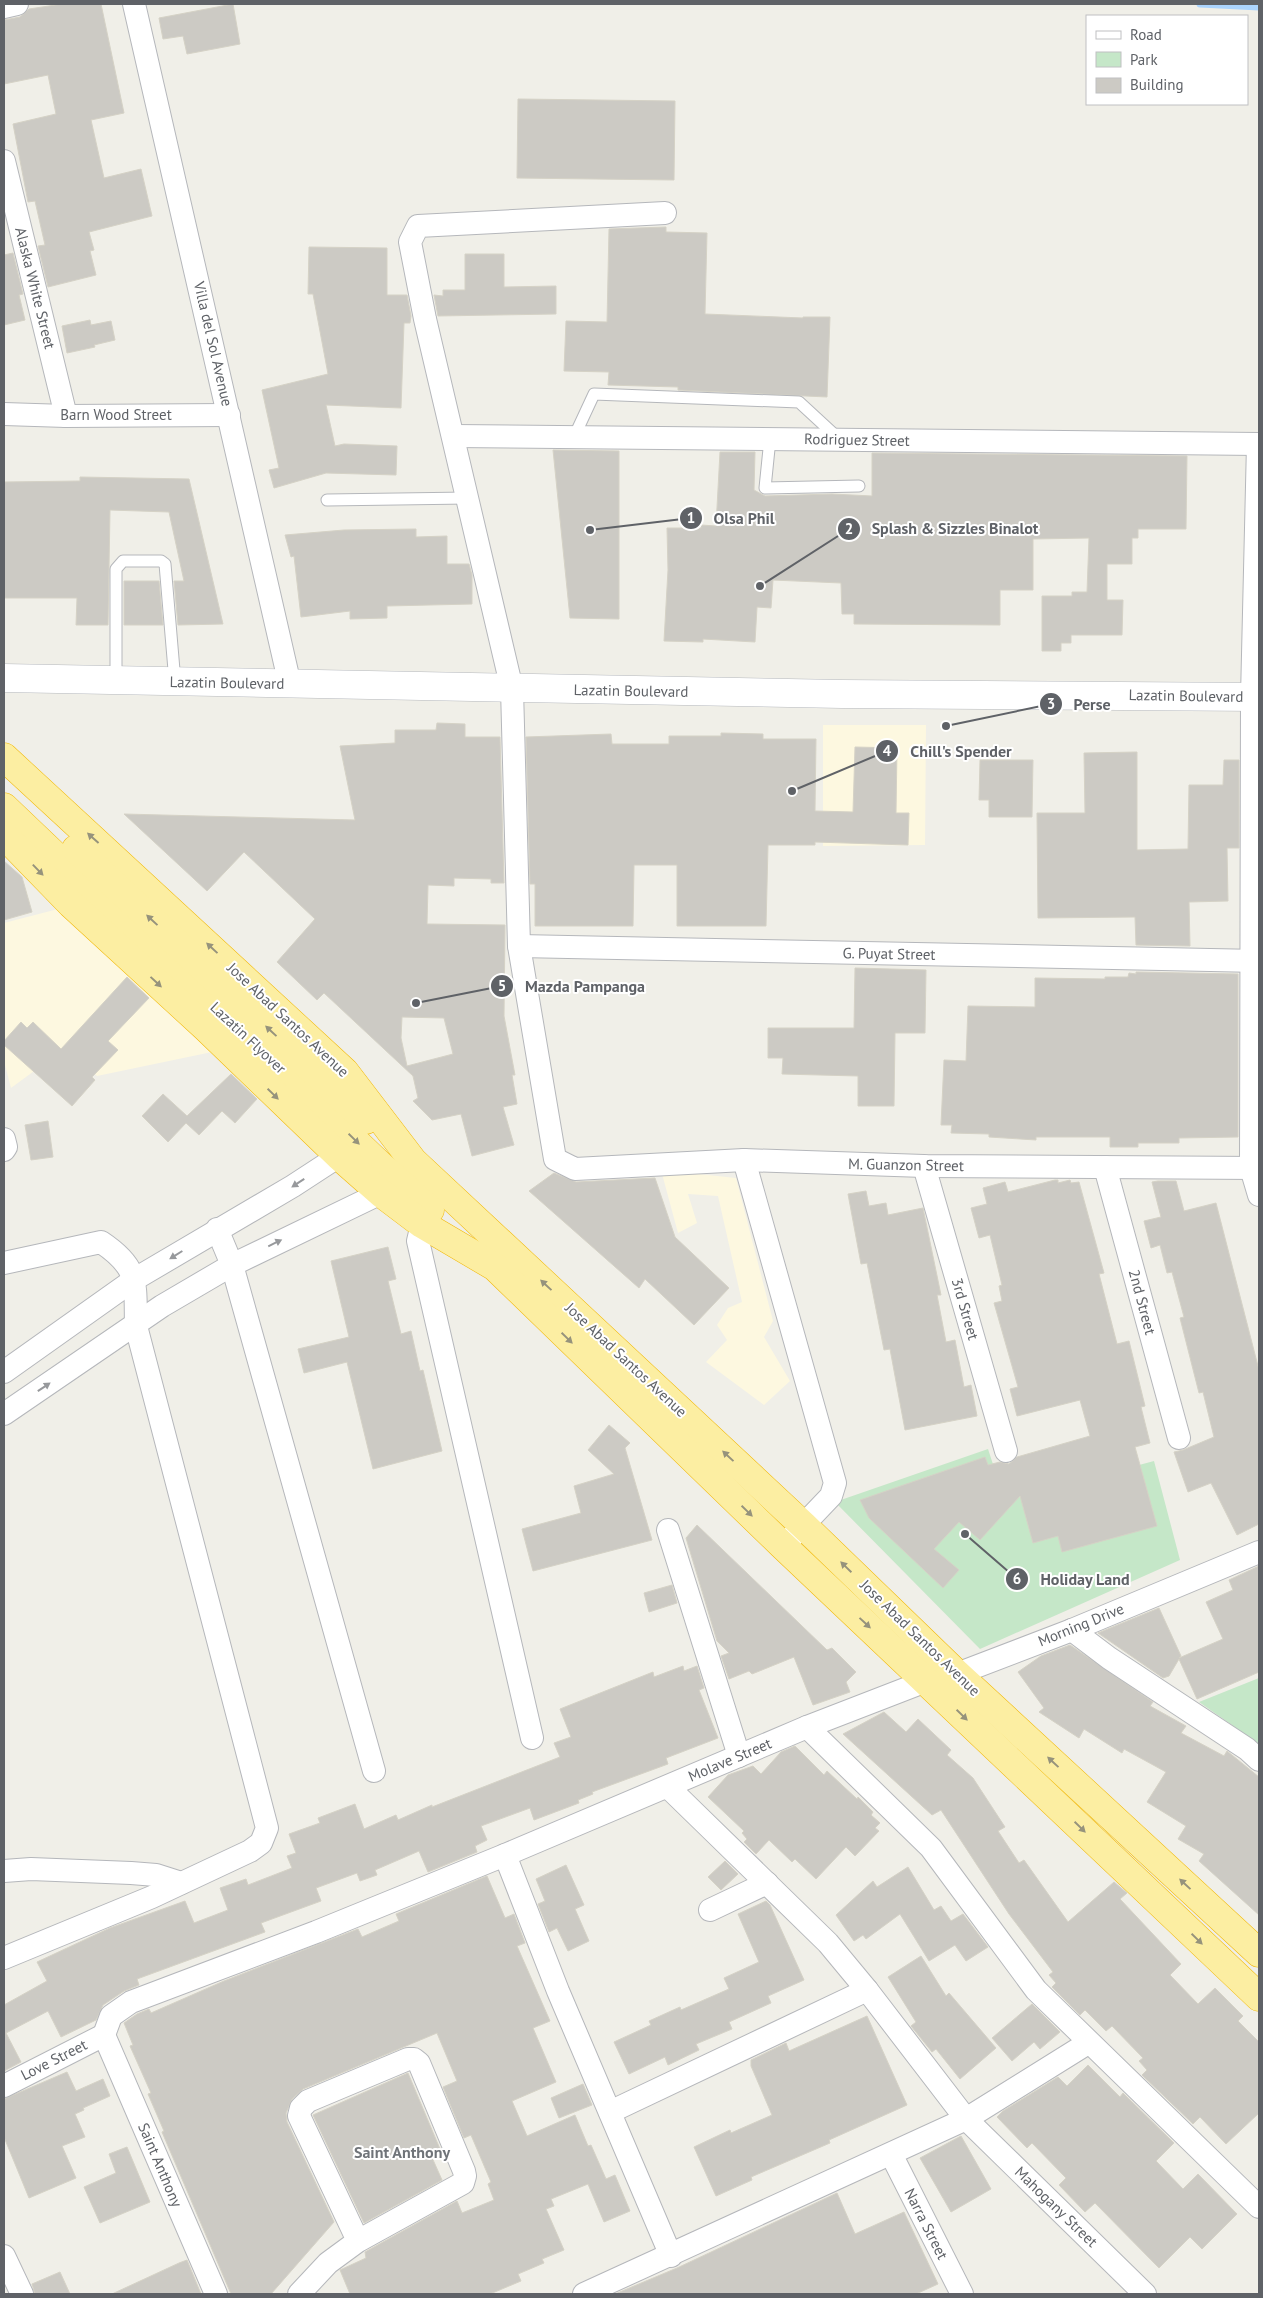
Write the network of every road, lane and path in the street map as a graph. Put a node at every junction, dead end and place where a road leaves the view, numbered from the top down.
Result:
1 (17, 4) edge
2 (134, 4) edge
3 (4, 7) edge
4 (4, 161) edge
5 (665, 213) dead end
6 (4, 414) edge
7 (229, 414) junction
8 (66, 416) junction
9 (454, 436) junction
10 (574, 437) junction
11 (770, 439) junction
12 (840, 440) junction
13 (1259, 444) edge
14 (859, 486) dead end
15 (468, 498) junction
16 (327, 500) dead end
17 (4, 678) edge
18 (116, 680) junction
19 (175, 682) junction
20 (290, 685) junction
21 (512, 689) junction
22 (1256, 697) edge
23 (4, 757) edge
24 (4, 782) edge
25 (4, 807) edge
26 (4, 835) edge
27 (519, 946) junction
28 (1255, 961) edge
29 (325, 1097) junction
30 (4, 1139) edge
31 (4, 1150) edge
32 (339, 1156) junction
33 (744, 1160) junction
34 (413, 1161) junction
35 (924, 1166) junction
36 (1105, 1167) junction
37 (1255, 1168) edge
38 (381, 1193) junction
39 (1259, 1195) edge
40 (422, 1224) junction
41 (217, 1230) junction
42 (4, 1263) edge
43 (232, 1265) junction
44 (494, 1267) junction
45 (135, 1279) junction
46 (136, 1326) junction
47 (4, 1372) edge
48 (4, 1414) edge
49 (1179, 1438) dead end
50 (1006, 1451) dead end
51 (804, 1526) junction
52 (668, 1530) dead end
53 (782, 1545) junction
54 (1259, 1552) edge
55 (1072, 1630) junction
56 (957, 1674) junction
57 (926, 1681) junction
58 (807, 1727) junction
59 (532, 1738) dead end
60 (739, 1756) junction
61 (1259, 1760) edge
62 (374, 1771) dead end
63 (668, 1787) junction
64 (505, 1855) junction
65 (4, 1871) edge
66 (181, 1883) junction
67 (768, 1883) junction
68 (710, 1910) dead end
69 (1259, 1952) edge
70 (4, 1958) edge
71 (867, 1990) junction
72 (1259, 1997) edge
73 (104, 2035) junction
74 (1088, 2043) junction
75 (4, 2086) edge
76 (610, 2112) junction
77 (966, 2119) junction
78 (891, 2154) junction
79 (1259, 2207) edge
80 (358, 2241) junction
81 (4, 2256) edge
82 (671, 2256) junction
83 (13, 2284) edge
84 (216, 2294) edge
85 (299, 2294) edge
86 (584, 2294) edge
87 (962, 2294) edge
88 (1145, 2294) edge

1 - 3 street
2 - 7 street, Villa del Sol Avenue
4 - 8 street, Alaska White Street
5 - 9 street
6 - 8 street, Barn Wood Street
7 - 8 street, Barn Wood Street
7 - 20 street, Villa del Sol Avenue
9 - 10 street, Rodriguez Street
9 - 15 street
10 - 11 street, Rodriguez Street
10 - 12 lane
11 - 12 street, Rodriguez Street
11 - 14 lane
12 - 13 street, Rodriguez Street
13 - 22 street
15 - 16 lane
15 - 21 street
17 - 18 main road, Lazatin Boulevard
18 - 19 main road, Lazatin Boulevard
18 - 19 lane
19 - 20 main road, Lazatin Boulevard
20 - 21 main road, Lazatin Boulevard
21 - 22 main road, Lazatin Boulevard
21 - 27 street
22 - 28 street
34 -> 23 highway, Jose Abad Santos Avenue
29 -> 24 highway, Lazatin Flyover
25 - 29 highway, Lazatin Flyover
26 -> 32 highway, Jose Abad Santos Avenue
27 - 28 street, G. Puyat Street
27 - 33 street, M. Guanzon Street
28 - 37 street
29 - 34 highway, Lazatin Flyover
29 -> 44 highway, Lazatin Flyover
30 - 31 street
32 - 38 highway, Jose Abad Santos Avenue
32 -> 41 street
33 - 35 street, M. Guanzon Street
33 - 51 street
51 -> 34 highway, Jose Abad Santos Avenue
35 - 36 street, M. Guanzon Street
35 - 50 street, 3rd Street
36 - 37 street, M. Guanzon Street
36 - 49 street, 2nd Street
37 - 39 street
38 - 40 highway, Jose Abad Santos Avenue
43 -> 38 street
40 - 44 highway, Jose Abad Santos Avenue
40 - 59 street
41 - 43 street
41 -> 45 street
42 - 45 street
43 - 46 street
43 - 62 street
44 -> 53 highway, Jose Abad Santos Avenue
45 - 46 street
45 - 47 street
48 -> 46 street
46 - 66 street
51 - 53 street
56 -> 51 highway, Jose Abad Santos Avenue
52 - 60 street
53 -> 57 highway, Jose Abad Santos Avenue
54 - 55 street, Morning Drive
55 - 56 street, Morning Drive
55 - 61 street
56 - 57 street, Molave Street
69 -> 56 highway, Jose Abad Santos Avenue
57 - 58 street, Molave Street
57 -> 72 highway, Jose Abad Santos Avenue
58 - 60 street, Molave Street
58 - 74 street
60 - 63 street, Molave Street
63 - 64 street, Molave Street
63 - 67 street, Mahogany Street
64 - 73 street, Molave Street
64 - 76 street
65 - 66 street
66 - 70 street
67 - 68 street
67 - 71 street, Mahogany Street
71 - 76 street
71 - 77 street, Mahogany Street
73 - 75 street, Love Street
73 - 84 street, Saint Anthony
74 - 77 street
74 - 79 street
76 - 82 street
77 - 78 street
77 - 88 street, Mahogany Street
78 - 82 street
78 - 87 street, Narra Street
80 - 80 street
80 - 85 street
81 - 83 street
82 - 86 street

